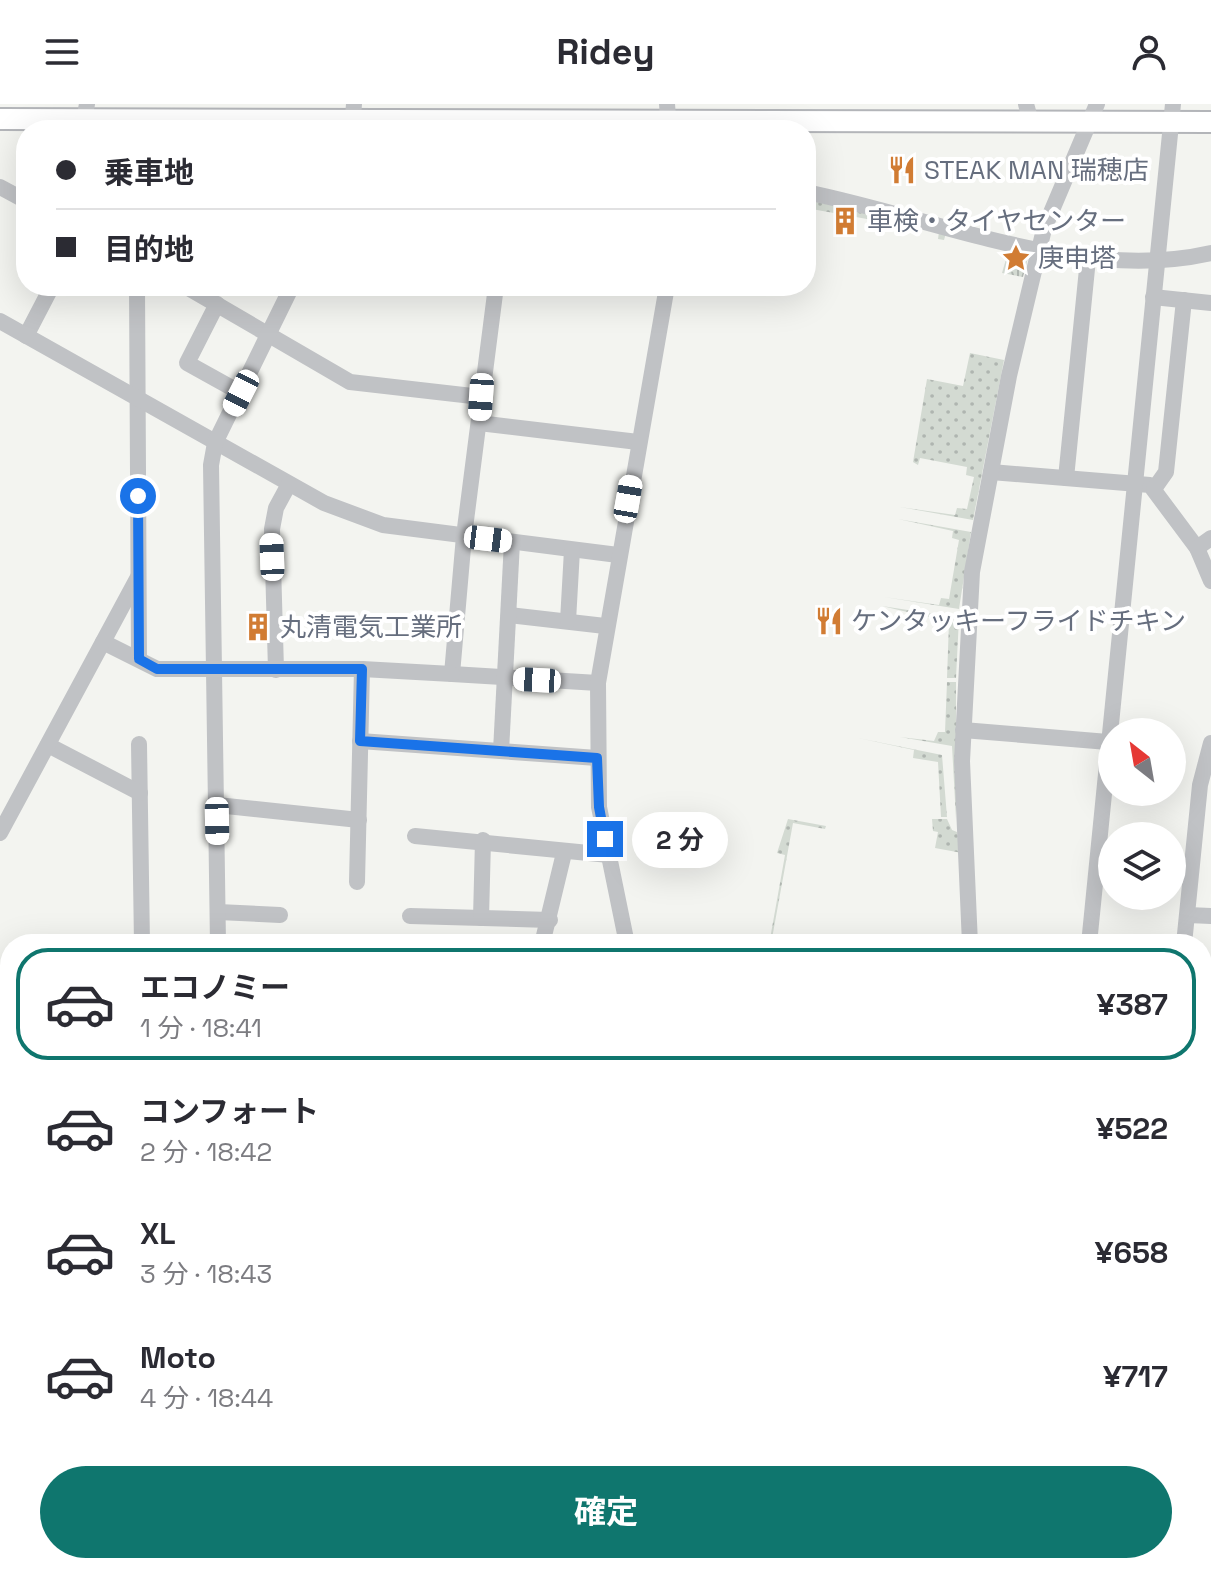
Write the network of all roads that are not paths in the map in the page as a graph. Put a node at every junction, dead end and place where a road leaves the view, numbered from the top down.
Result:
1 (289, 112) edge
2 (1028, 113) edge
3 (1093, 113) edge
4 (1172, 113) edge
5 (921, 114) edge
6 (84, 118) edge
7 (353, 118) edge
8 (668, 118) edge
9 (0, 119) edge
10 (507, 119) edge
11 (195, 120) edge
12 (486, 120) edge
13 (1211, 122) edge
14 (816, 194) edge
15 (1039, 249) junction
16 (1211, 253) edge
17 (1088, 259) junction
18 (1156, 262) junction
19 (47, 296) edge
20 (137, 296) edge
21 (203, 296) edge
22 (288, 296) edge
23 (495, 296) edge
24 (665, 296) edge
25 (1153, 297) junction
26 (1184, 300) junction
27 (1211, 303) edge
28 (217, 304) junction
29 (0, 321) edge
30 (271, 334) junction
31 (26, 336) junction
32 (241, 393) junction
33 (481, 397) junction
34 (138, 400) junction
35 (479, 423) junction
36 (638, 442) junction
37 (215, 443) junction
38 (991, 472) junction
39 (1066, 478) junction
40 (1134, 483) junction
41 (289, 484) junction
42 (1154, 489) junction
43 (464, 536) junction
44 (512, 542) junction
45 (1204, 543) edge
46 (572, 550) junction
47 (618, 555) junction
48 (139, 575) junction
49 (1211, 581) edge
50 (509, 615) junction
51 (568, 621) junction
52 (605, 626) junction
53 (103, 642) junction
54 (139, 659) junction
55 (214, 669) junction
56 (362, 669) junction
57 (276, 670) junction
58 (452, 674) junction
59 (506, 679) junction
60 (598, 683) junction
61 (1110, 718) edge
62 (963, 730) junction
63 (360, 741) junction
64 (1098, 741) edge
65 (1211, 743) edge
66 (139, 744) dead end
67 (48, 745) junction
68 (501, 751) junction
69 (597, 758) junction
70 (1206, 792) edge
71 (140, 793) junction
72 (217, 805) junction
73 (1102, 806) edge
74 (359, 820) junction
75 (0, 833) edge
76 (415, 836) dead end
77 (483, 840) junction
78 (564, 853) junction
79 (609, 855) junction
80 (357, 882) dead end
81 (218, 912) junction
82 (280, 915) dead end
83 (1188, 915) junction
84 (410, 916) dead end
85 (1211, 916) edge
86 (481, 918) junction
87 (550, 920) junction
88 (142, 934) edge
89 (218, 934) edge
90 (545, 934) edge
91 (625, 934) edge
92 (970, 934) edge
93 (1090, 934) edge
94 (1185, 934) edge

1 - 7 main road
1 - 11 main road
2 - 3 main road
2 - 5 main road
3 - 4 main road
3 - 15 street
4 - 13 main road
4 - 18 street
5 - 8 main road
6 - 9 main road
8 - 10 main road
10 - 12 main road
14 - 15 street
15 - 17 street
15 - 38 street
16 - 18 street
17 - 18 street
17 - 39 street
18 - 25 street
19 - 31 street
20 - 34 street
21 - 28 street
22 - 30 street
23 - 33 street
24 - 36 street
25 - 26 street
25 - 40 street
26 - 27 street
26 - 42 street
28 - 30 street
28 - 32 street
29 - 31 street
30 - 32 street
30 - 33 street
31 - 34 street
32 - 37 street
33 - 35 street
34 - 37 street
34 - 48 street
35 - 36 street
35 - 43 street
36 - 47 street
37 - 41 street
37 - 55 street
38 - 39 street
38 - 62 street
39 - 40 street
40 - 42 street
40 - 61 street
41 - 43 street
41 - 57 street
42 - 45 street
43 - 44 street
43 - 58 street
44 - 46 street
44 - 50 street
45 - 49 street
46 - 47 street
46 - 51 street
47 - 52 street
48 - 53 street
48 - 54 street
50 - 51 street
50 - 59 street
51 - 52 street
52 - 60 street
53 - 54 street
53 - 67 street
54 - 55 street
55 - 57 street
55 - 72 street
56 - 57 street
56 - 58 street
56 - 63 street
58 - 59 street
59 - 60 street
59 - 68 street
60 - 69 street
62 - 64 street
62 - 92 street
63 - 68 street
63 - 74 street
65 - 70 street
66 - 71 street
67 - 71 street
67 - 75 street
68 - 69 street
69 - 79 street
70 - 83 street
71 - 88 street
72 - 74 street
72 - 81 street
73 - 93 street
74 - 80 street
76 - 77 street
77 - 78 street
77 - 86 street
78 - 79 street
78 - 87 street
79 - 91 street
81 - 82 street
81 - 89 street
83 - 85 street
83 - 94 street
84 - 86 street
86 - 87 street
87 - 90 street

